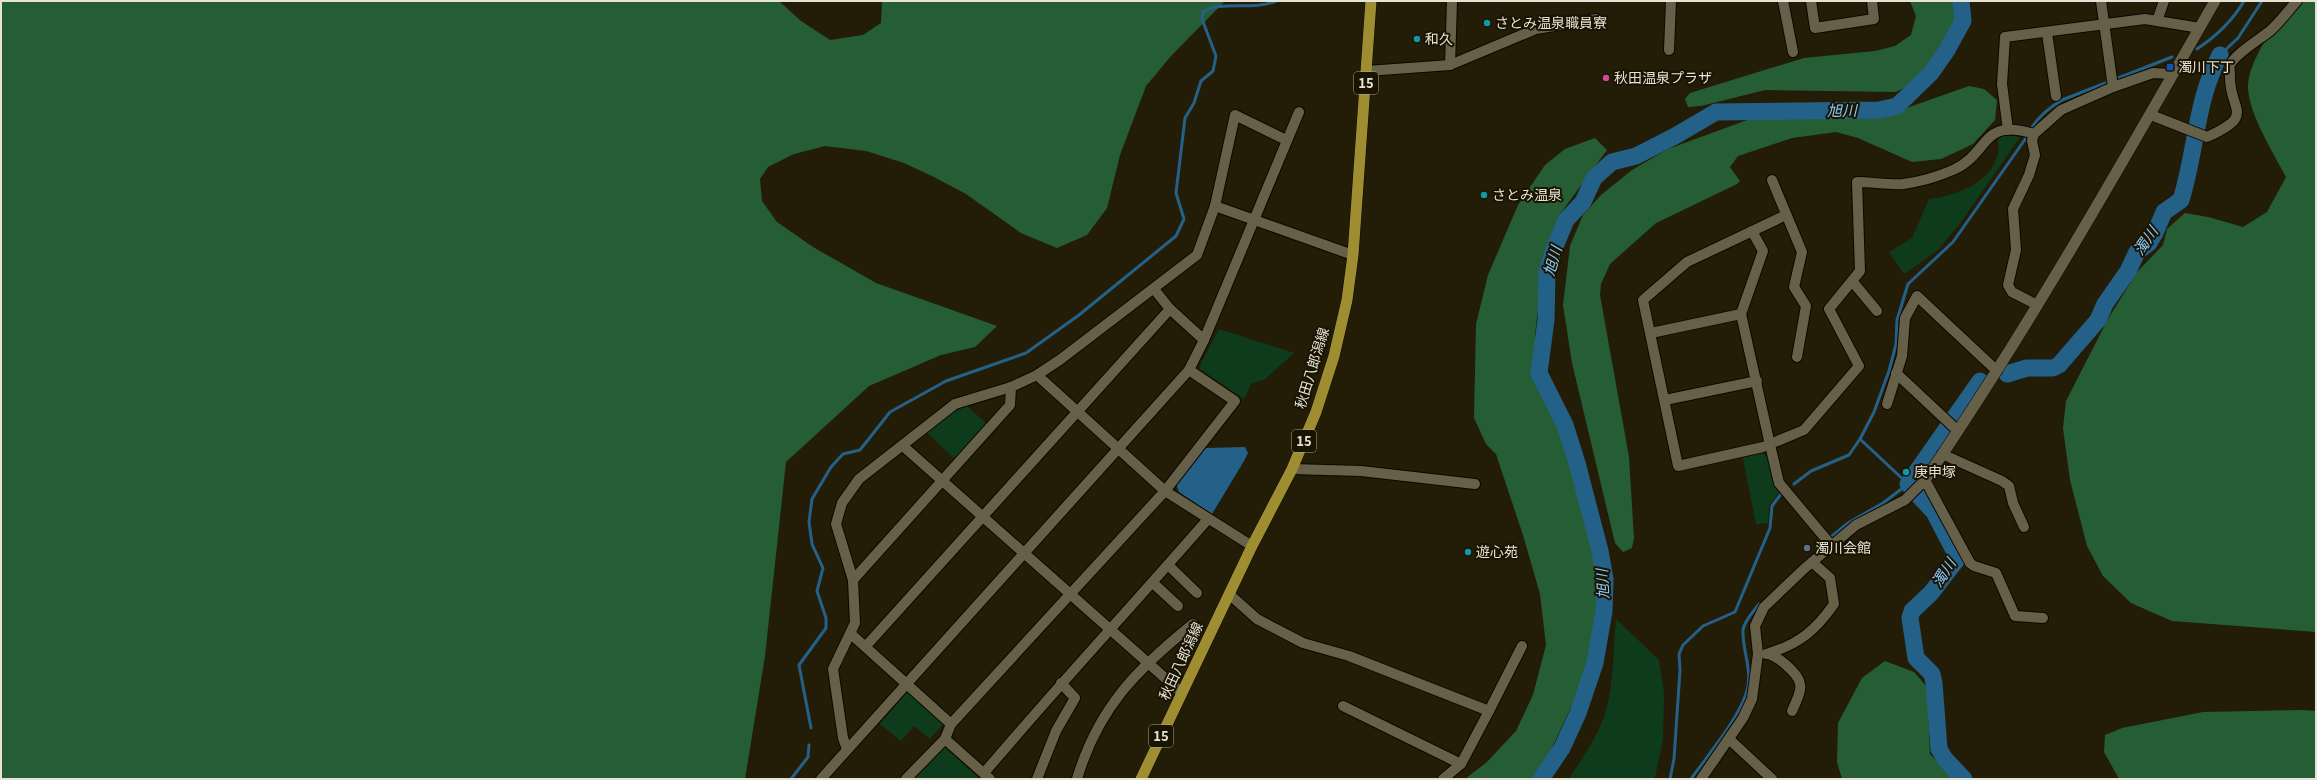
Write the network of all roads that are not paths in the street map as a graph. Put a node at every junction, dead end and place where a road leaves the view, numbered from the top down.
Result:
1 (1371, 1) edge
2 (1452, 1) edge
3 (1671, 1) edge
4 (1783, 1) edge
5 (1811, 1) edge
6 (1872, 1) edge
7 (2101, 1) edge
8 (2164, 1) edge
9 (2215, 1) edge
10 (2297, 1) edge
11 (1596, 19) dead end
12 (2157, 21) junction
13 (2104, 24) junction
14 (2200, 28) junction
15 (2047, 33) junction
16 (1669, 50) dead end
17 (1793, 52) dead end
18 (1450, 65) junction
19 (1367, 71) junction
20 (2172, 74) junction
21 (2112, 83) junction
22 (2056, 96) dead end
23 (1299, 112) dead end
24 (2151, 116) junction
25 (2008, 130) junction
26 (2030, 133) junction
27 (1286, 140) junction
28 (1772, 180) dead end
29 (1215, 206) junction
30 (1786, 215) junction
31 (1252, 220) junction
32 (1752, 231) junction
33 (1353, 255) junction
34 (1852, 281) junction
35 (1154, 289) junction
36 (2037, 305) junction
37 (1170, 309) junction
38 (1877, 311) dead end
39 (1741, 314) junction
40 (1651, 334) junction
41 (1204, 340) junction
42 (1797, 357) dead end
43 (1189, 370) junction
44 (1997, 371) junction
45 (1896, 373) junction
46 (1037, 375) junction
47 (1757, 381) junction
48 (1011, 387) junction
49 (1665, 400) junction
50 (1887, 404) dead end
51 (1076, 412) junction
52 (1953, 427) junction
53 (1770, 445) junction
54 (903, 446) junction
55 (1118, 449) junction
56 (1942, 454) junction
57 (1292, 469) junction
58 (943, 482) junction
59 (1475, 484) dead end
60 (1918, 487) junction
61 (1165, 490) junction
62 (982, 516) junction
63 (1208, 519) junction
64 (2024, 527) dead end
65 (1831, 545) junction
66 (1252, 546) junction
67 (1022, 553) junction
68 (1812, 562) junction
69 (1168, 565) junction
70 (852, 580) junction
71 (1153, 583) junction
72 (1197, 593) dead end
73 (1229, 594) junction
74 (1070, 595) junction
75 (1178, 606) dead end
76 (2043, 618) dead end
77 (1193, 624) dead end
78 (1111, 630) junction
79 (851, 634) junction
80 (866, 646) junction
81 (1522, 646) dead end
82 (1769, 653) junction
83 (1758, 654) junction
84 (1147, 662) junction
85 (906, 683) junction
86 (1060, 683) junction
87 (1182, 693) junction
88 (1343, 706) dead end
89 (1489, 711) junction
90 (1792, 711) dead end
91 (951, 724) junction
92 (1729, 738) junction
93 (945, 739) junction
94 (846, 749) junction
95 (1461, 764) junction
96 (987, 776) edge
97 (820, 779) edge
98 (906, 779) edge
99 (1037, 779) edge
100 (1077, 779) edge
101 (1141, 779) edge
102 (1443, 779) edge
103 (1700, 779) edge
104 (1772, 779) edge

1 - 19 main road, 秋田八郎潟線 / 15
2 - 18 street
3 - 16 street
4 - 17 street
5 - 6 street
7 - 13 street
8 - 12 street
9 - 14 street
10 - 24 street
11 - 18 street
12 - 13 street
12 - 14 street
13 - 15 street
13 - 21 street
14 - 20 street
15 - 22 street
15 - 25 street
18 - 19 street
19 - 33 main road, 秋田八郎潟線 / 15
20 - 21 street
20 - 24 street
21 - 26 street
23 - 27 street
24 - 36 street
25 - 26 street
25 - 34 street
26 - 36 street
27 - 29 street
27 - 31 street
28 - 30 street
29 - 31 street
29 - 35 street
30 - 32 street
30 - 42 street
31 - 33 street
31 - 41 street
32 - 39 street
32 - 40 street
33 - 57 main road, 秋田八郎潟線 / 15
34 - 38 street
34 - 53 street
35 - 37 street
35 - 46 street
36 - 44 street
37 - 41 street
37 - 51 street
39 - 40 street
39 - 47 street
40 - 49 street
41 - 43 street
43 - 55 street
43 - 61 street
44 - 45 street
44 - 52 street
45 - 50 street
45 - 52 street
46 - 48 street
46 - 51 street
47 - 49 street
47 - 53 street
48 - 54 street
48 - 58 street
49 - 53 street
51 - 55 street
51 - 62 street
52 - 56 street
53 - 65 street
54 - 58 street
54 - 70 street
55 - 61 street
55 - 67 street
56 - 60 street
56 - 64 street
57 - 59 street
57 - 66 main road, 秋田八郎潟線 / 15
58 - 62 street
58 - 70 street
60 - 65 street
60 - 76 street
61 - 63 street
61 - 74 street
62 - 67 street
62 - 80 street
63 - 66 street
63 - 69 street
65 - 68 street
66 - 73 main road, 秋田八郎潟線 / 15
67 - 74 street
67 - 85 street
68 - 82 street
68 - 83 street
69 - 71 street
69 - 72 street
70 - 79 street
71 - 75 street
71 - 78 street
73 - 87 main road, 秋田八郎潟線 / 15
73 - 89 street
74 - 78 street
74 - 91 street
77 - 84 street
78 - 84 street
78 - 86 street
79 - 80 street
79 - 94 street
80 - 85 street
81 - 89 street
82 - 83 street
82 - 90 street
83 - 92 street
84 - 87 street
84 - 100 street
85 - 91 street
85 - 94 street
86 - 96 street
86 - 99 street
87 - 101 main road, 秋田八郎潟線 / 15
88 - 95 street
89 - 95 street
91 - 93 street
92 - 103 street
92 - 104 street
93 - 96 street
93 - 98 street
94 - 97 street
95 - 102 street

